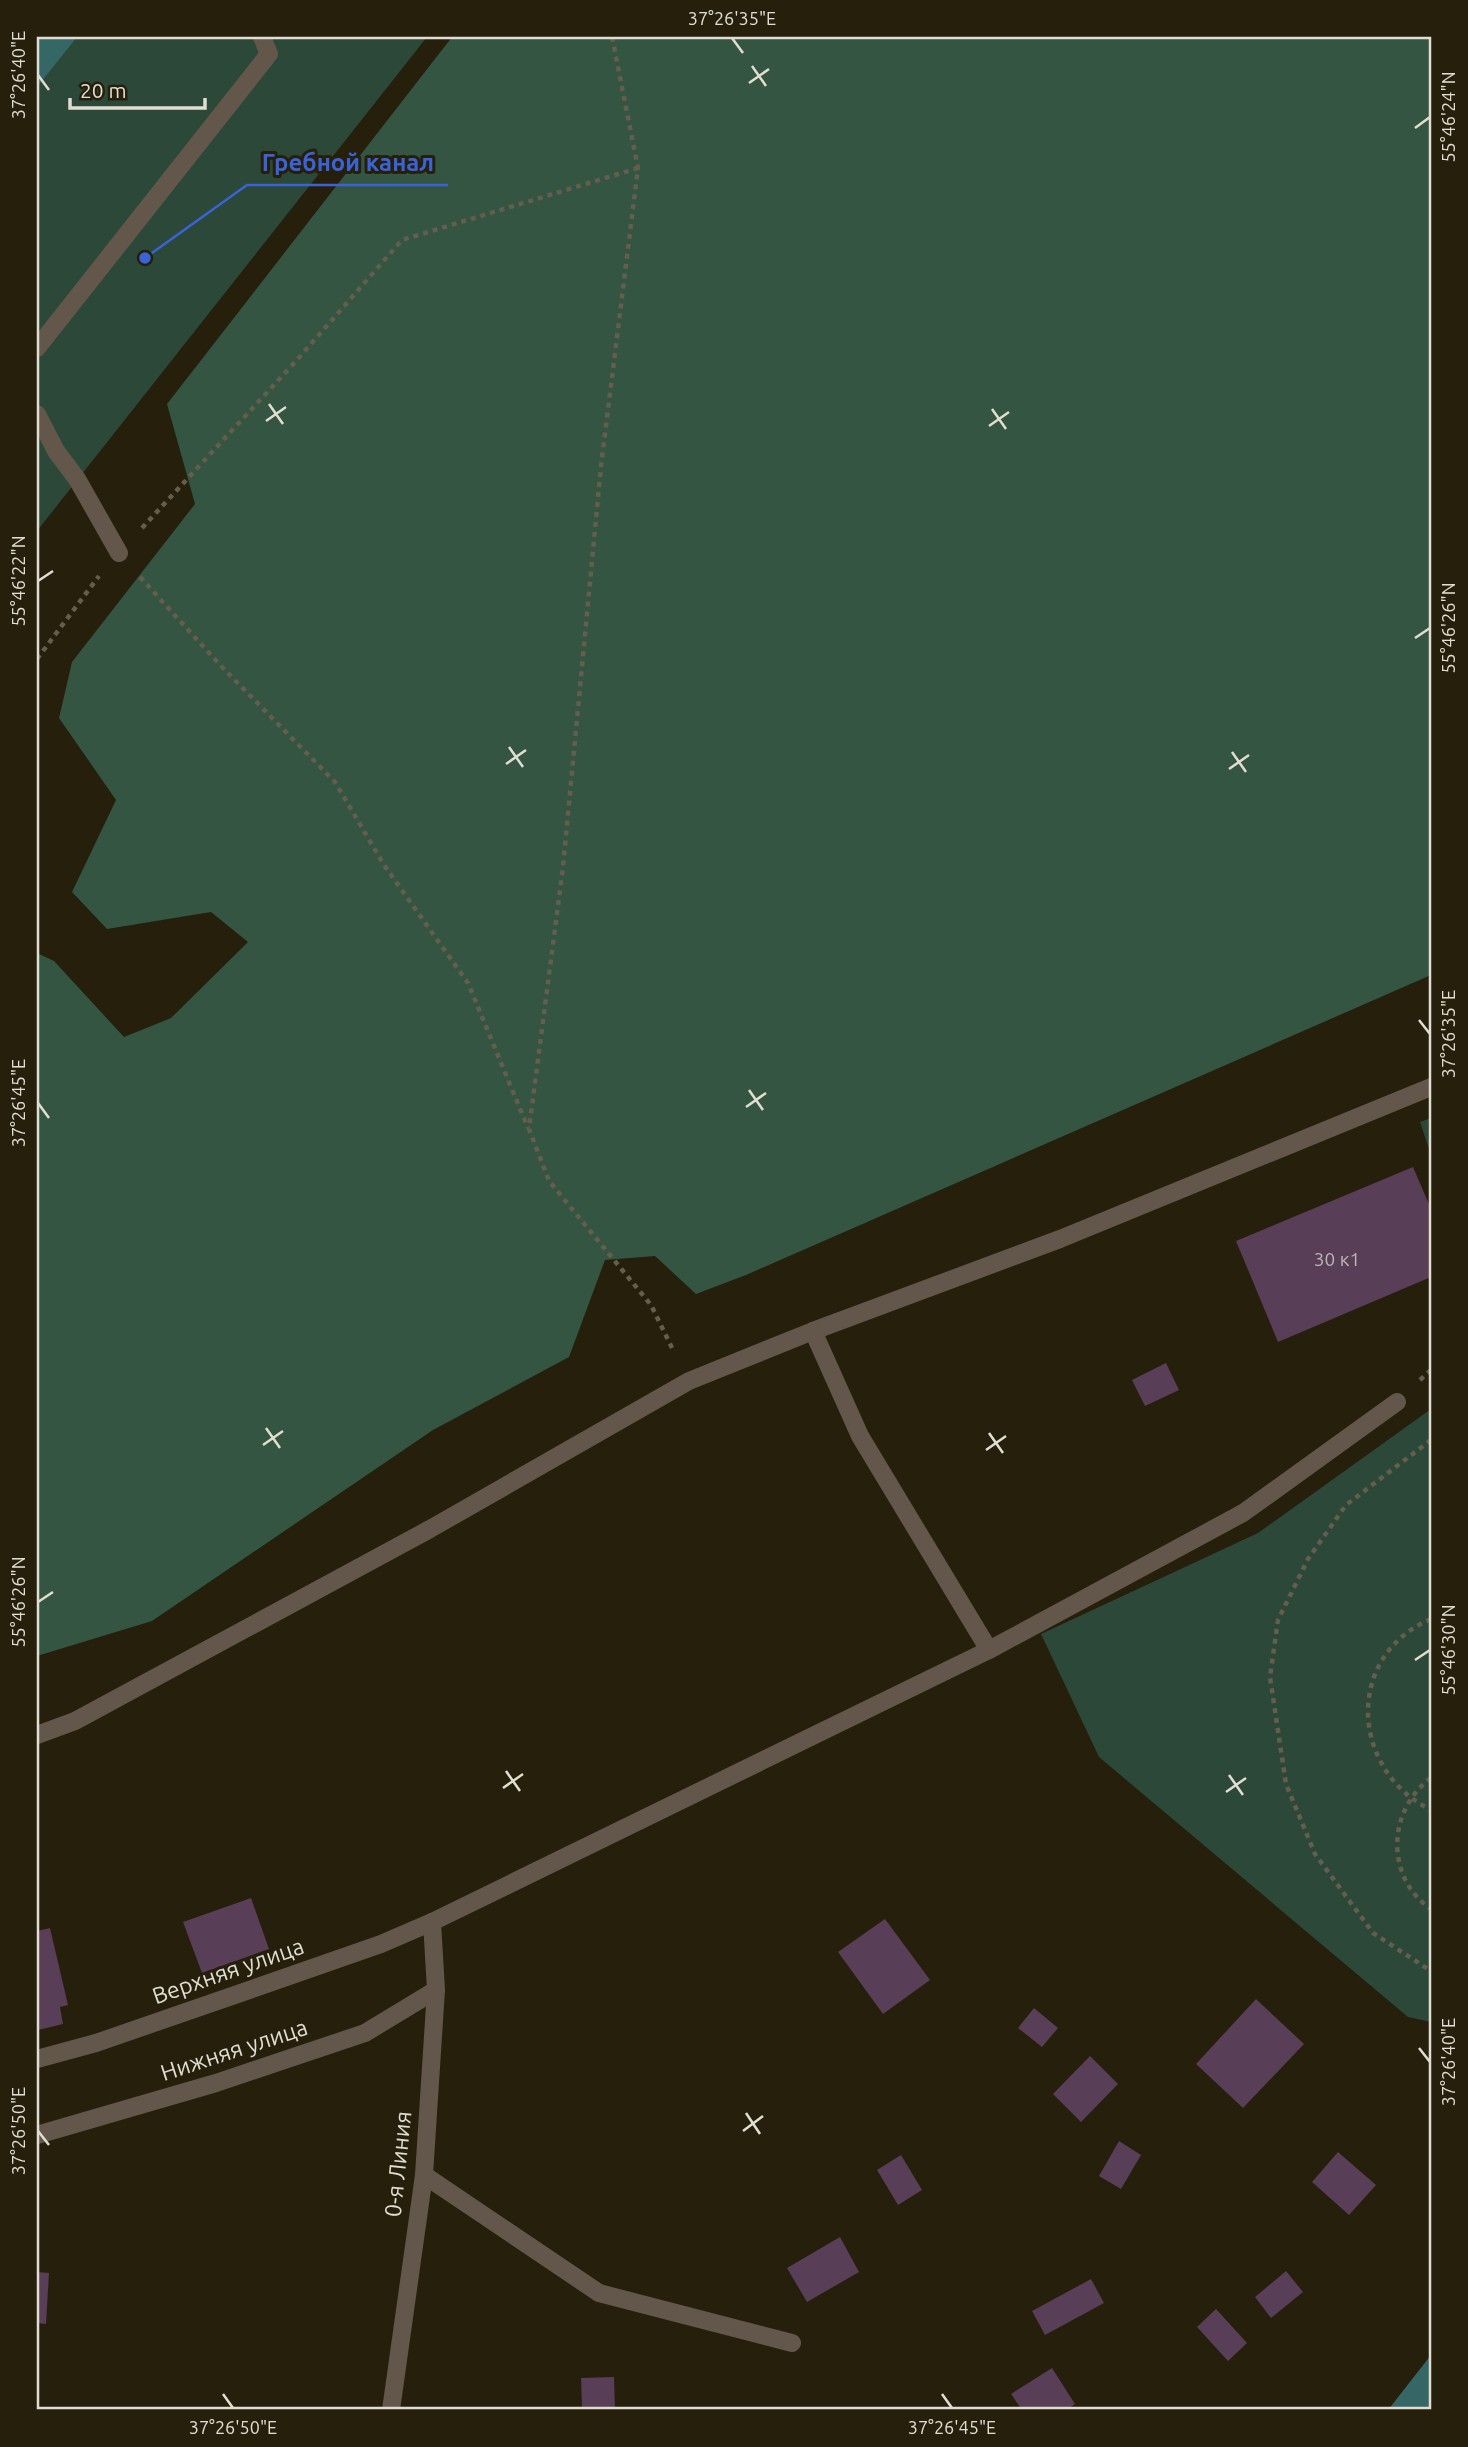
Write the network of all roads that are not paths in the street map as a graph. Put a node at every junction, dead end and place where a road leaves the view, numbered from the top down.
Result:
1 (262, 37) edge
2 (37, 348) edge
3 (37, 414) edge
4 (118, 553) road end
5 (1431, 1087) edge
6 (813, 1331) junction
7 (1397, 1402) dead end
8 (989, 1650) junction
9 (37, 1735) edge
10 (432, 1922) junction
11 (436, 1990) junction
12 (37, 2059) edge
13 (37, 2135) edge
14 (424, 2175) junction
15 (792, 2343) dead end
16 (391, 2410) edge

1 - 2 street
3 - 4 street
5 - 6 street
6 - 8 street
6 - 9 street
7 - 8 street, Верхняя улица
8 - 10 street, Верхняя улица
10 - 11 street, 0-я Линия
10 - 12 street, Верхняя улица
11 - 13 street, Нижняя улица
11 - 14 street, 0-я Линия
14 - 15 street
14 - 16 street, 0-я Линия

